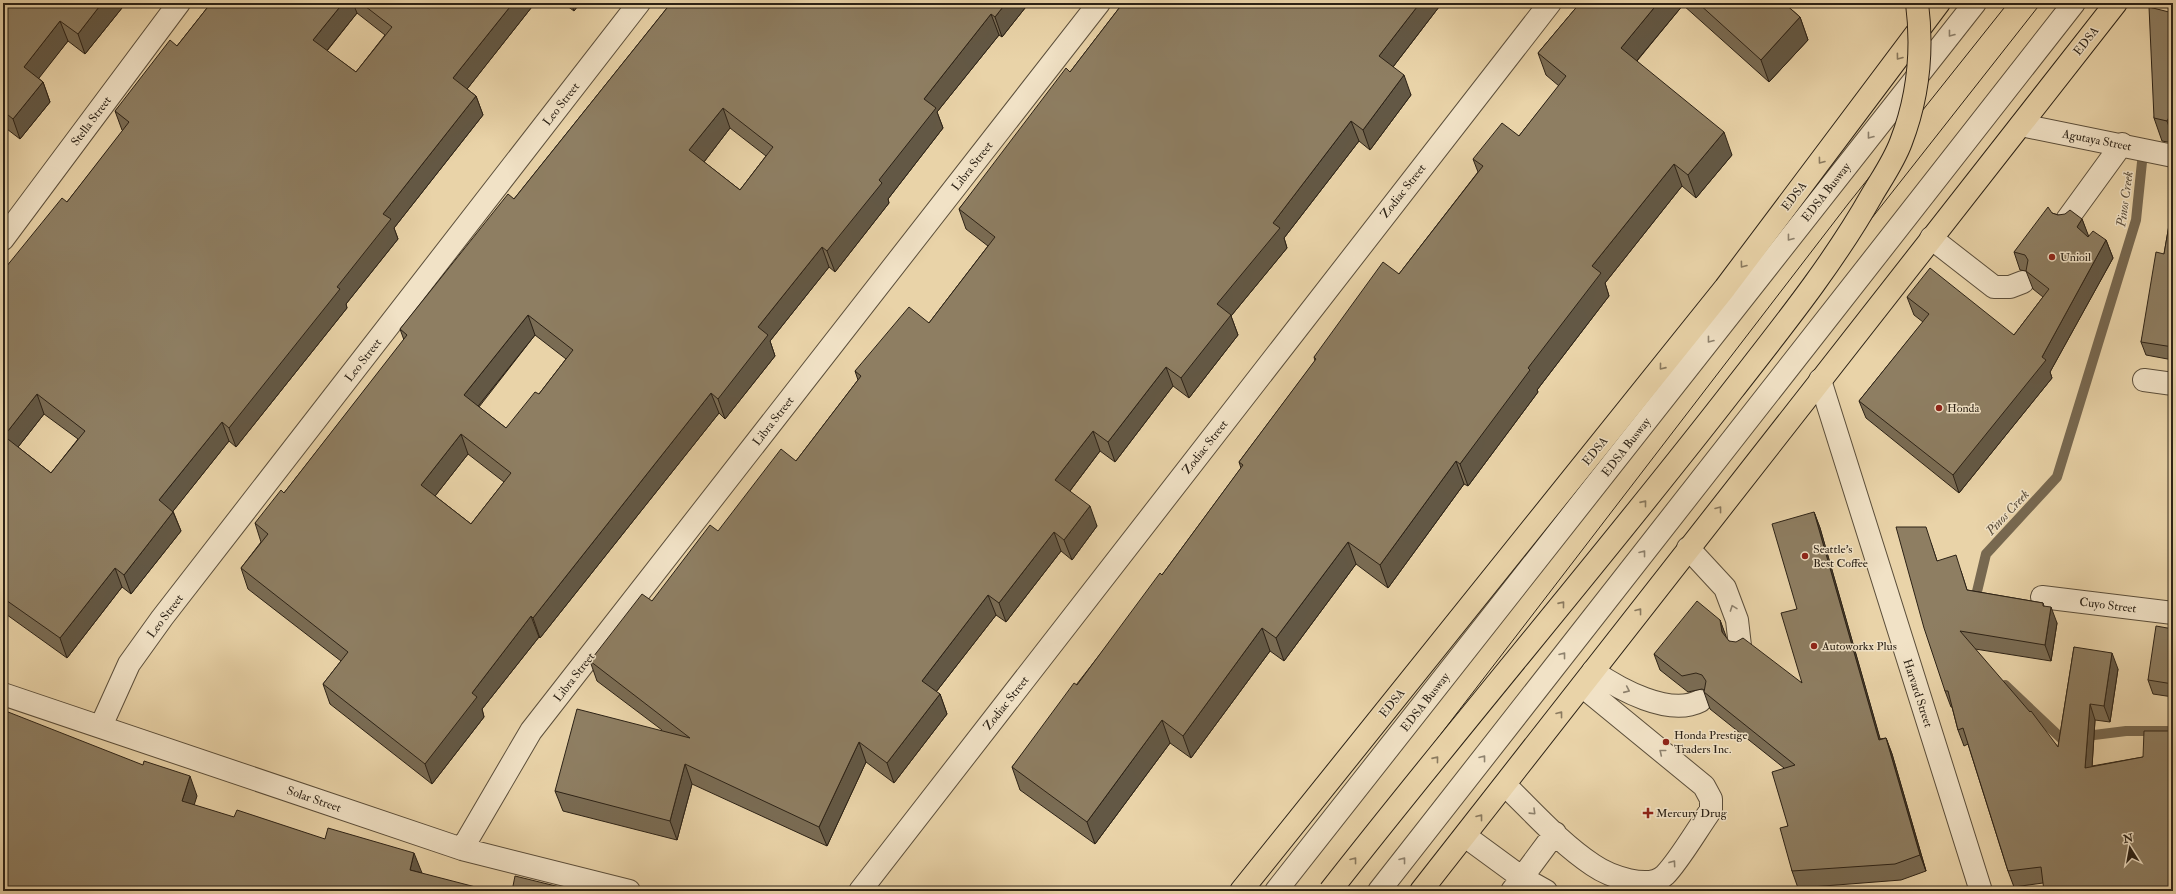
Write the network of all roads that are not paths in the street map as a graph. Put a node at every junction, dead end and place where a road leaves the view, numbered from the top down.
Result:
1 (179, 3) edge
2 (639, 3) edge
3 (1099, 3) edge
4 (1917, 3) edge
5 (1939, 3) edge
6 (1975, 3) edge
7 (2074, 3) edge
8 (2116, 3) edge
9 (1540, 6) edge
10 (2021, 125) junction
11 (2122, 144) junction
12 (2173, 156) edge
13 (2066, 221) edge
14 (1931, 238) junction
15 (3, 239) edge
16 (2023, 282) dead end
17 (1820, 380) junction
18 (2144, 380) dead end
19 (2173, 384) edge
20 (1688, 548) junction
21 (2042, 598) dead end
22 (2173, 613) edge
23 (1740, 646) edge
24 (1587, 678) junction
25 (3, 694) edge
26 (1700, 701) dead end
27 (101, 726) junction
28 (1504, 785) junction
29 (1555, 833) junction
30 (1465, 836) junction
31 (462, 849) junction
32 (1517, 884) edge
33 (1424, 890) edge
34 (629, 891) edge
35 (860, 891) edge
36 (1241, 891) edge
37 (1276, 891) edge
38 (1330, 891) edge
39 (1379, 891) edge
40 (1546, 891) edge
41 (1981, 891) edge

1 - 15 street, Stella Street
2 - 27 street, Leo Street
3 - 31 street, Libra Street
38 -> 4 highway, bridge
5 -> 36 highway, EDSA
6 -> 37 street, EDSA Busway
39 -> 7 street
8 - 10 highway, EDSA
9 - 35 street, Zodiac Street
10 - 11 street, Agutaya Street
10 - 14 highway, EDSA
11 - 12 street, Agutaya Street
11 - 13 street
14 - 16 street
14 - 17 highway, EDSA
20 -> 17 highway, EDSA
17 - 41 street, Harvard Street
18 - 19 street
23 -> 20 street
24 -> 20 highway, EDSA
21 - 22 street, Cuyo Street
24 -> 26 street
28 -> 24 highway, EDSA
29 -> 24 street
25 - 27 street, Solar Street
27 - 31 street, Solar Street
28 -> 29 street
30 -> 28 highway, EDSA
29 - 32 street
30 - 32 street
30 - 33 highway, EDSA
31 - 34 street, Solar Street
32 - 40 street

